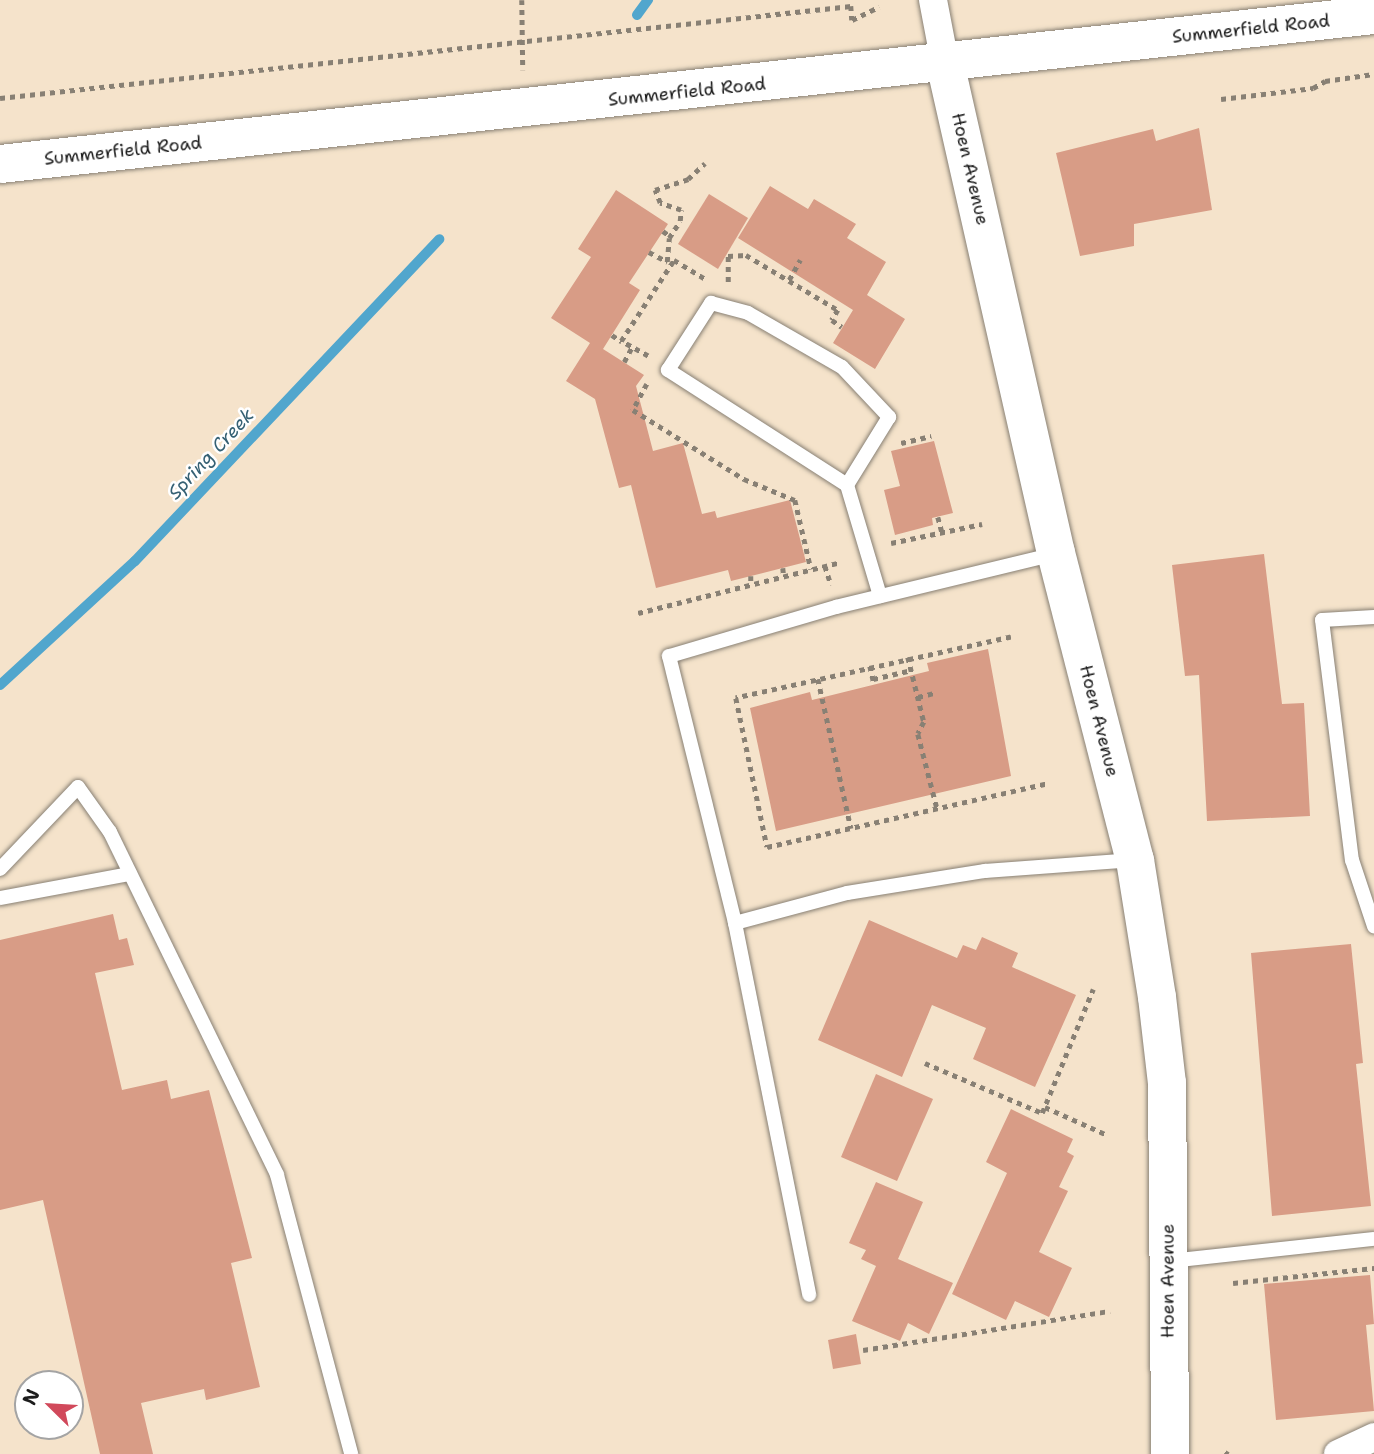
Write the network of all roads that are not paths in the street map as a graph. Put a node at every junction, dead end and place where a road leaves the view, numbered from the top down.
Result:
1 (933, 0) edge
2 (1374, 15) edge
3 (945, 62) junction
4 (0, 164) edge
5 (847, 485) junction
6 (1056, 553) junction
7 (880, 596) junction
8 (1374, 617) edge
9 (1135, 860) junction
10 (0, 869) edge
11 (130, 874) junction
12 (0, 898) edge
13 (735, 923) junction
14 (1374, 926) edge
15 (1374, 1239) edge
16 (1168, 1262) junction
17 (809, 1295) dead end
18 (1374, 1437) edge
19 (351, 1454) edge
20 (1170, 1454) edge
21 (1338, 1454) edge

1 - 3 street, Hoen Avenue
2 - 3 street, Summerfield Road
3 - 4 street, Summerfield Road
3 - 6 street, Hoen Avenue
5 - 5 lane
5 - 7 lane
6 - 7 lane
6 - 9 street, Hoen Avenue
7 - 13 lane
8 - 14 lane
9 - 13 lane
9 - 16 street, Hoen Avenue
10 - 11 lane
11 - 12 lane
11 - 19 lane
13 - 17 lane
15 - 16 lane
16 - 20 street, Hoen Avenue
18 - 21 street

